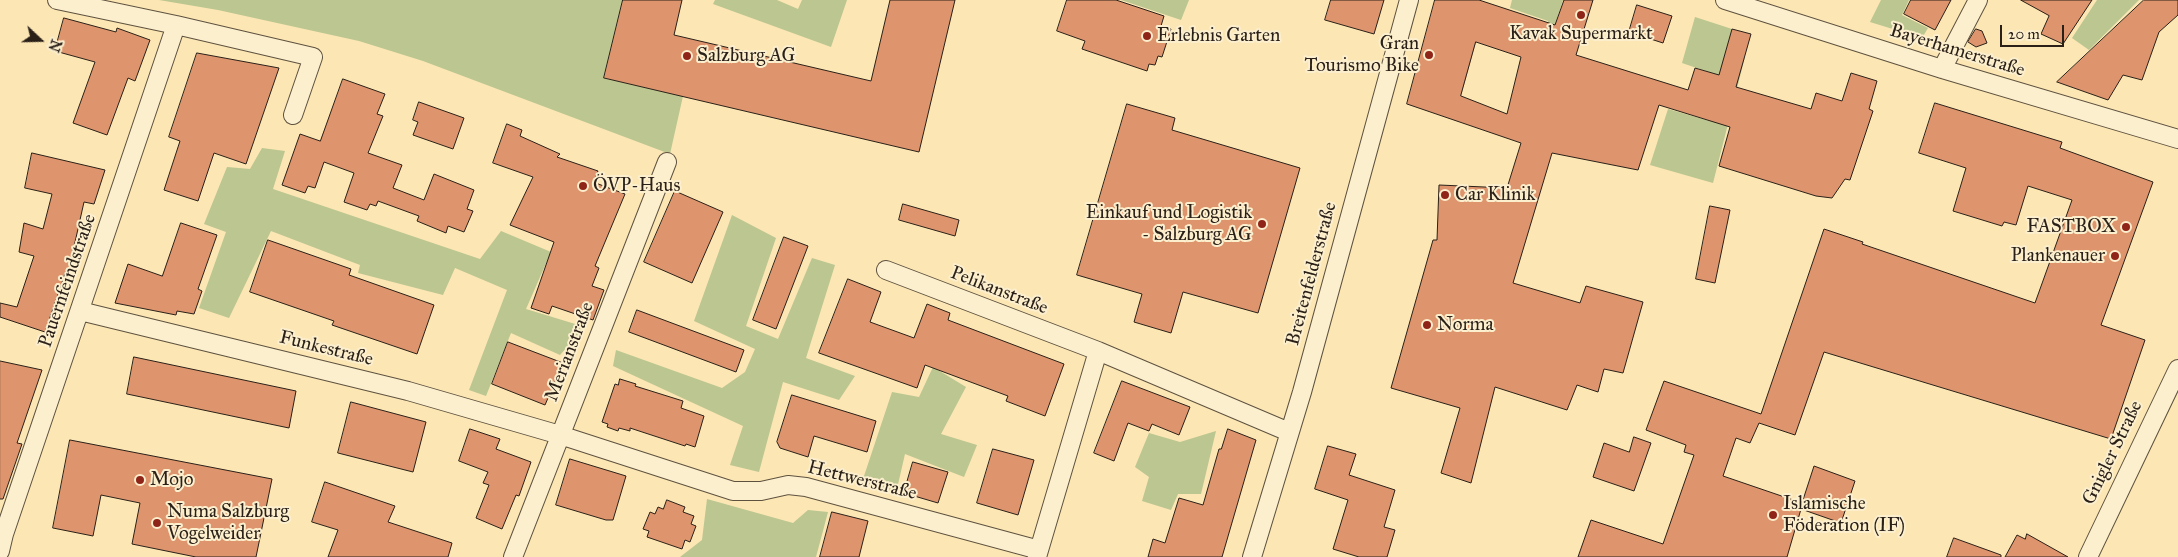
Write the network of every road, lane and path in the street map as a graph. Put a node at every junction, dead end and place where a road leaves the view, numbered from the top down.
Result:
1 (57, 0) edge
2 (1409, 0) edge
3 (1725, 0) edge
4 (1978, 0) edge
5 (176, 25) junction
6 (1942, 69) junction
7 (293, 115) dead end
8 (2178, 139) edge
9 (667, 162) dead end
10 (886, 270) dead end
11 (80, 311) junction
12 (1098, 351) junction
13 (2178, 369) edge
14 (1289, 432) junction
15 (560, 435) junction
16 (0, 551) edge
17 (1038, 554) edge
18 (2092, 556) edge
19 (513, 557) edge
20 (1252, 557) edge

1 - 5 street
2 - 14 street, Breitenfelderstraße
3 - 6 street, Bayerhamerstraße
4 - 6 street
5 - 7 street
5 - 11 street, Pauernfeindstraße
6 - 8 street, Bayerhamerstraße
9 - 15 street, Merianstraße
10 - 12 street, Pelikanstraße
11 - 15 street, Funkestraße
11 - 16 street, Pauernfeindstraße
12 - 14 street, Pelikanstraße
12 - 17 street
13 - 18 street, Gnigler Straße
14 - 20 street, Breitenfelderstraße
15 - 17 street, Hettwerstraße
15 - 19 street, Merianstraße

